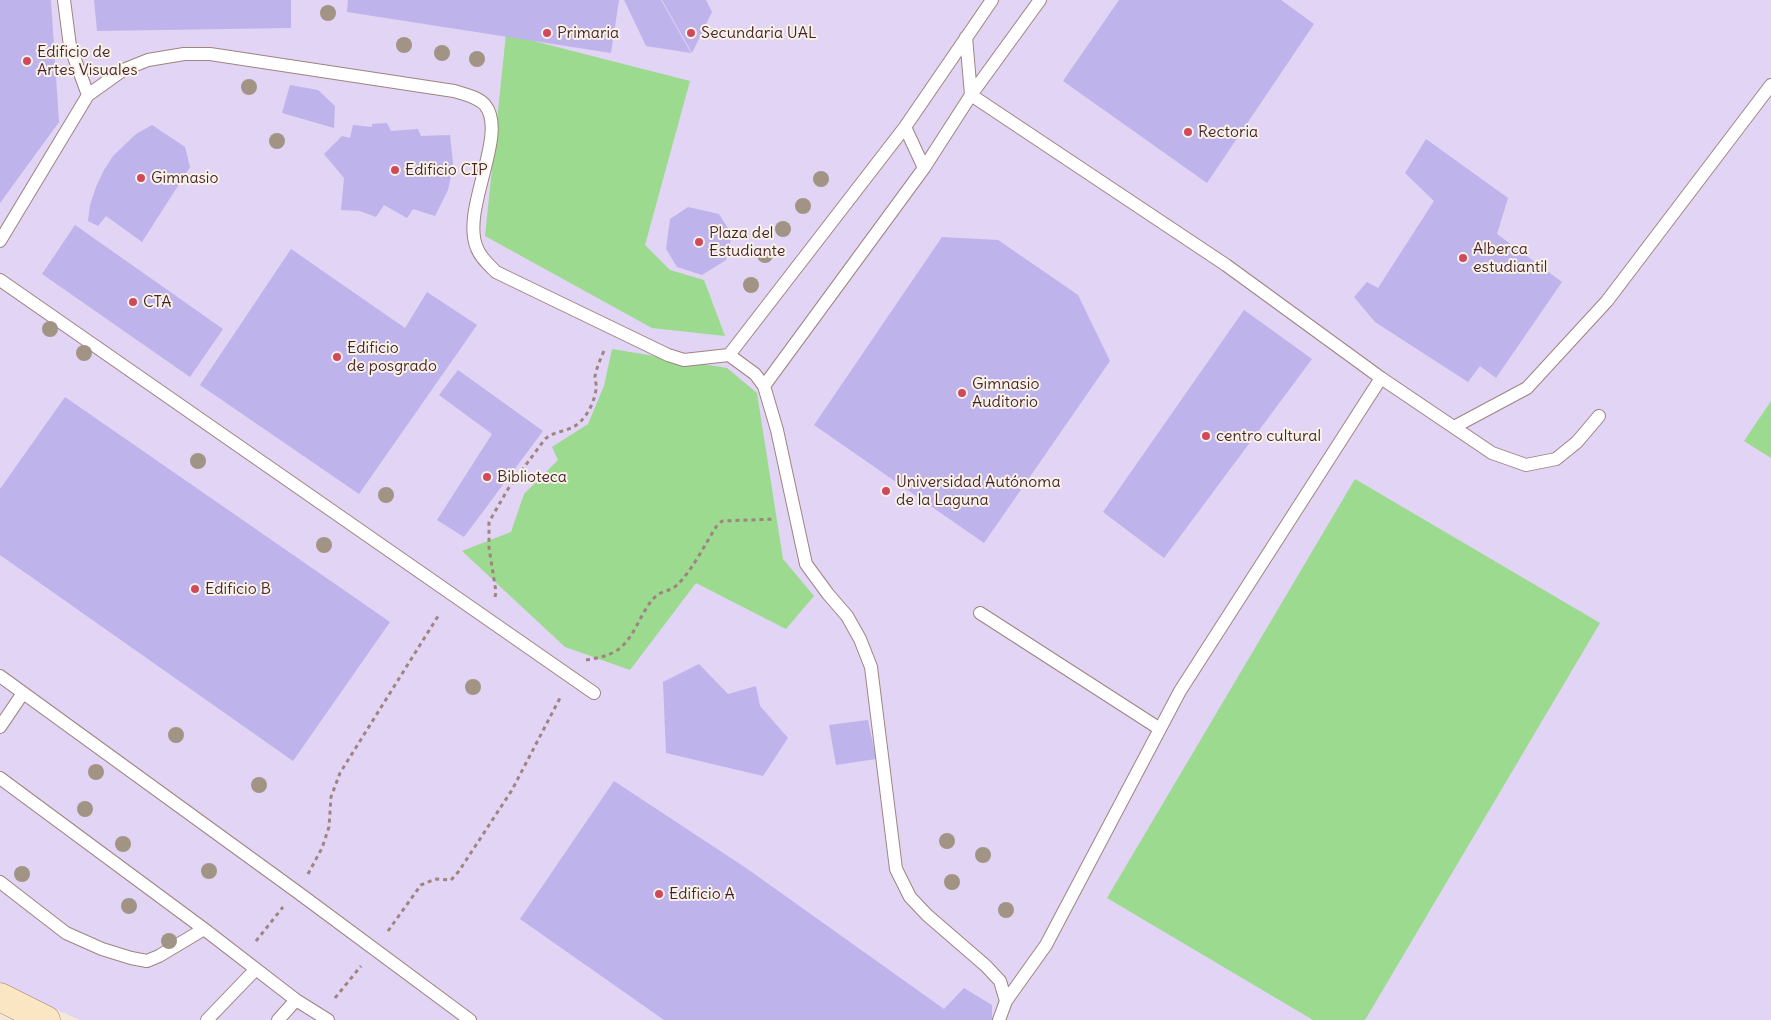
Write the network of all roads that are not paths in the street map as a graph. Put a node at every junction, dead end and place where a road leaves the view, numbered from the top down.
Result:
1 (64, 0) edge
2 (992, 0) edge
3 (1040, 0) edge
4 (966, 37) junction
5 (1771, 85) edge
6 (88, 95) junction
7 (970, 95) junction
8 (904, 127) junction
9 (924, 168) junction
10 (0, 241) edge
11 (0, 280) edge
12 (729, 355) junction
13 (1381, 378) junction
14 (764, 386) junction
15 (1598, 416) dead end
16 (1454, 427) junction
17 (980, 613) dead end
18 (0, 676) edge
19 (23, 693) junction
20 (594, 693) dead end
21 (0, 727) edge
22 (1160, 730) junction
23 (0, 778) edge
24 (0, 882) edge
25 (204, 929) junction
26 (256, 969) junction
27 (0, 997) edge
28 (296, 1000) junction
29 (1006, 1001) junction
30 (324, 1019) edge
31 (46, 1020) edge
32 (207, 1020) edge
33 (278, 1020) edge
34 (470, 1020) edge
35 (999, 1020) edge

1 - 6 lane
2 - 4 lane
3 - 7 lane
4 - 7 lane
4 - 8 lane
5 - 16 lane
6 - 10 lane
6 - 12 lane
7 - 9 lane
7 - 13 lane
8 - 9 lane
8 - 12 lane
9 - 14 lane
11 - 20 lane
12 - 14 lane
13 - 16 lane
13 - 22 lane
14 - 29 lane
15 - 16 lane
17 - 22 lane
18 - 19 lane
19 - 21 lane
19 - 34 lane
22 - 29 lane
23 - 25 lane
24 - 25 lane
25 - 26 lane
26 - 28 lane
26 - 32 lane
27 - 31 street
28 - 30 lane
28 - 33 lane
29 - 35 lane

